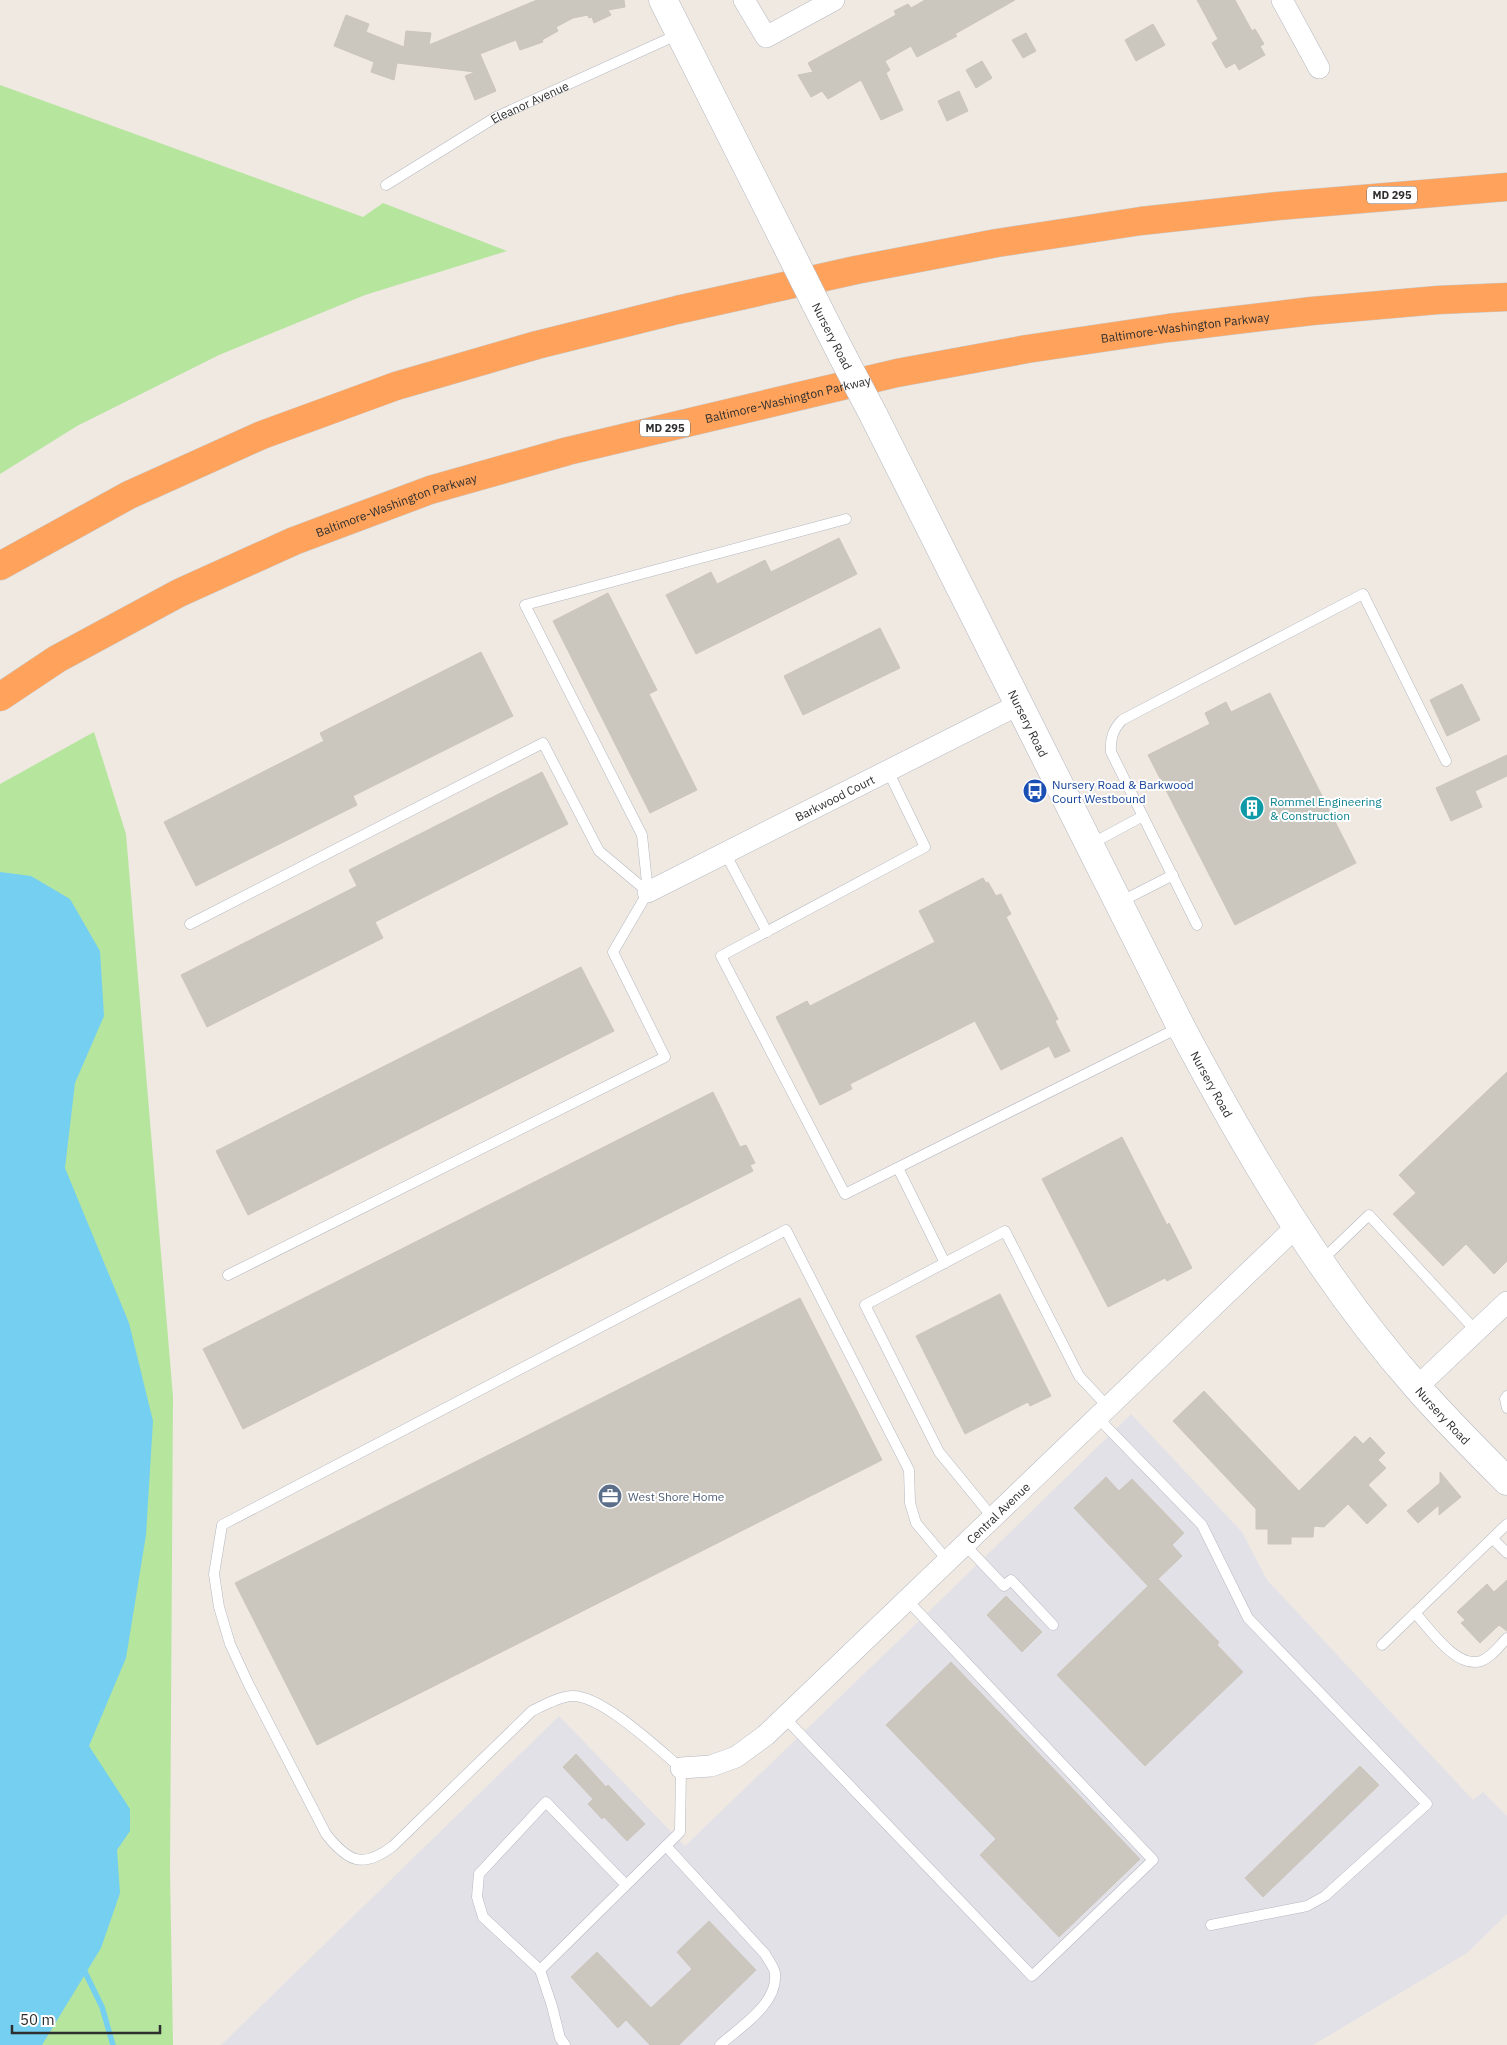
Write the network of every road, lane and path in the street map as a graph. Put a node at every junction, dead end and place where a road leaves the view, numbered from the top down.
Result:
1 (663, 0) edge
2 (744, 0) edge
3 (834, 0) edge
4 (1282, 0) edge
5 (680, 33) junction
6 (1319, 68) dead end
7 (386, 185) dead end
8 (1507, 187) edge
9 (1507, 297) edge
10 (846, 520) dead end
11 (0, 566) edge
12 (0, 697) edge
13 (1020, 704) junction
14 (1446, 761) dead end
15 (888, 771) junction
16 (1143, 816) junction
17 (1090, 844) junction
18 (725, 853) junction
19 (1173, 875) junction
20 (648, 892) junction
21 (1119, 902) junction
22 (190, 924) dead end
23 (1197, 925) dead end
24 (767, 932) junction
25 (1181, 1027) junction
26 (898, 1168) junction
27 (1297, 1226) junction
28 (1321, 1260) junction
29 (945, 1263) junction
30 (228, 1275) dead end
31 (1507, 1302) edge
32 (1476, 1331) junction
33 (1417, 1388) junction
34 (1507, 1396) edge
35 (1507, 1408) edge
36 (1103, 1412) junction
37 (1507, 1481) edge
38 (993, 1518) junction
39 (1507, 1524) edge
40 (1493, 1539) junction
41 (965, 1545) junction
42 (1507, 1553) edge
43 (948, 1561) junction
44 (907, 1600) junction
45 (1415, 1613) junction
46 (1053, 1625) dead end
47 (1507, 1638) edge
48 (1382, 1645) dead end
49 (785, 1718) junction
50 (682, 1768) junction
51 (666, 1846) junction
52 (626, 1885) junction
53 (1211, 1925) dead end
54 (540, 1970) junction
55 (565, 2045) edge
56 (720, 2045) edge

1 - 5 main road, Nursery Road
2 - 3 street
4 - 6 street
5 - 7 lane, Eleanor Avenue
5 - 13 main road, Nursery Road, bridge
8 - 11 highway, MD 295
9 - 12 highway, Baltimore-Washington Parkway / MD 295
10 - 20 lane
13 - 15 street, Barkwood Court
13 - 17 main road, Nursery Road
14 - 16 lane
15 - 18 street, Barkwood Court
15 - 24 lane
16 - 17 lane
16 - 19 lane
17 - 21 main road, Nursery Road
18 - 20 street, Barkwood Court
18 - 24 lane
19 - 21 lane
19 - 23 lane
20 - 22 lane
20 - 30 lane
21 - 25 main road, Nursery Road
24 - 26 lane
25 - 26 lane
25 - 27 main road, Nursery Road
26 - 29 lane
27 - 28 main road, Nursery Road
27 - 36 street, Central Avenue
28 - 32 lane
28 - 33 main road, Nursery Road
29 - 36 lane
29 - 38 lane
31 - 32 street
32 - 33 street
33 - 37 main road, Nursery Road
34 - 35 lane
36 - 38 street, Central Avenue
36 - 53 lane
38 - 41 street, Central Avenue
39 - 40 lane
40 - 42 lane
40 - 45 lane
41 - 43 street, Central Avenue
41 - 46 lane
43 - 44 street, Central Avenue
43 - 50 lane
44 - 49 street, Central Avenue
44 - 49 lane
45 - 47 lane
45 - 48 lane
49 - 50 street, Central Avenue
50 - 51 lane
51 - 52 lane
51 - 56 lane
52 - 54 lane
52 - 54 lane
54 - 55 lane

